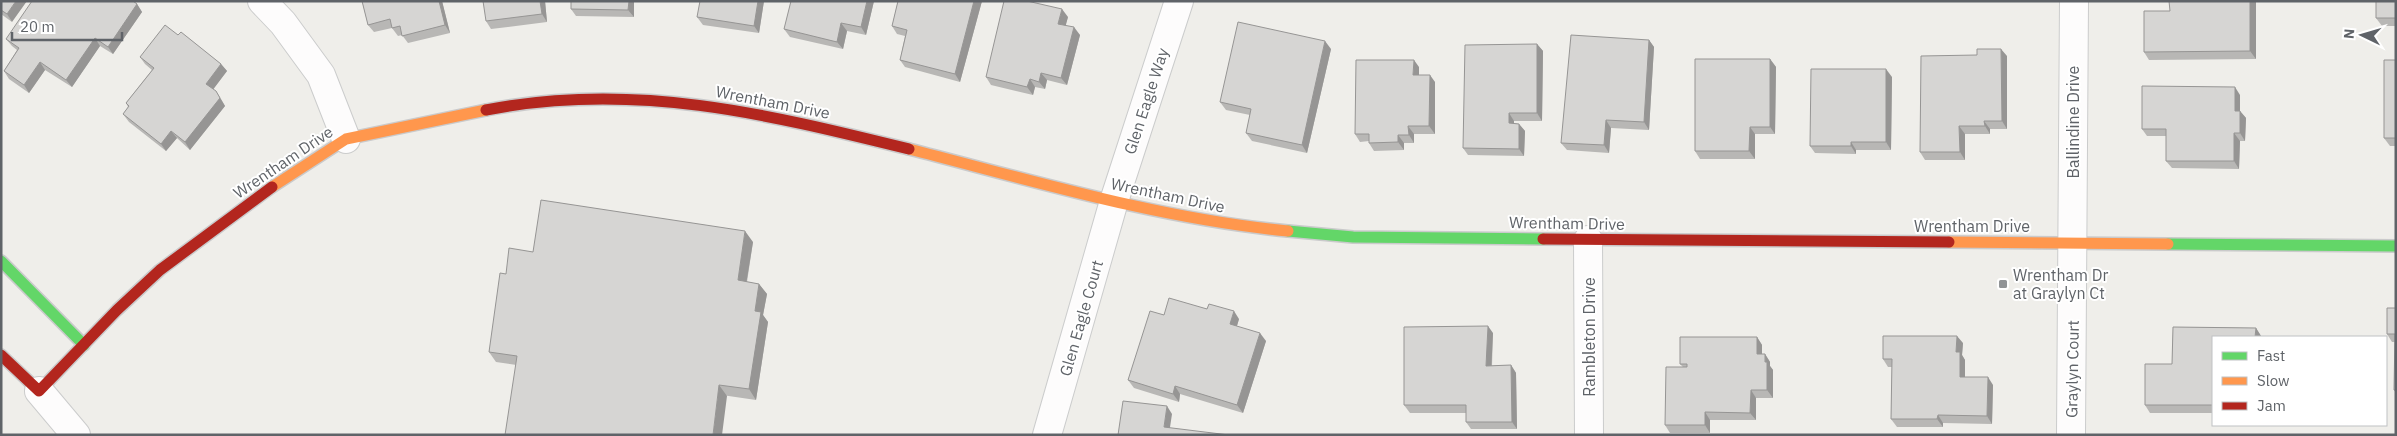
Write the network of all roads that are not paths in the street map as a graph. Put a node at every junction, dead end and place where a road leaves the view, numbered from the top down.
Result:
1 (262, 1) edge
2 (1179, 1) edge
3 (2074, 1) edge
4 (346, 140) junction
5 (1114, 201) junction
6 (1588, 240) junction
7 (2073, 243) junction
8 (2396, 246) edge
9 (1, 261) edge
10 (84, 345) junction
11 (1, 355) edge
12 (39, 391) junction
13 (76, 435) edge
14 (1047, 435) edge
15 (1589, 435) edge
16 (2071, 435) edge

1 - 4 street
2 - 5 street, Glen Eagle Way
3 - 7 street, Ballindine Drive
4 - 5 street, Wrentham Drive
4 - 10 street, Wrentham Drive
5 - 6 street, Wrentham Drive
5 - 14 street, Glen Eagle Court
6 - 7 street, Wrentham Drive
6 - 15 street, Rambleton Drive
7 - 8 street, Wrentham Drive
7 - 16 street, Graylyn Court
9 - 10 street
10 - 12 street, Wrentham Drive
11 - 12 street
12 - 13 street

